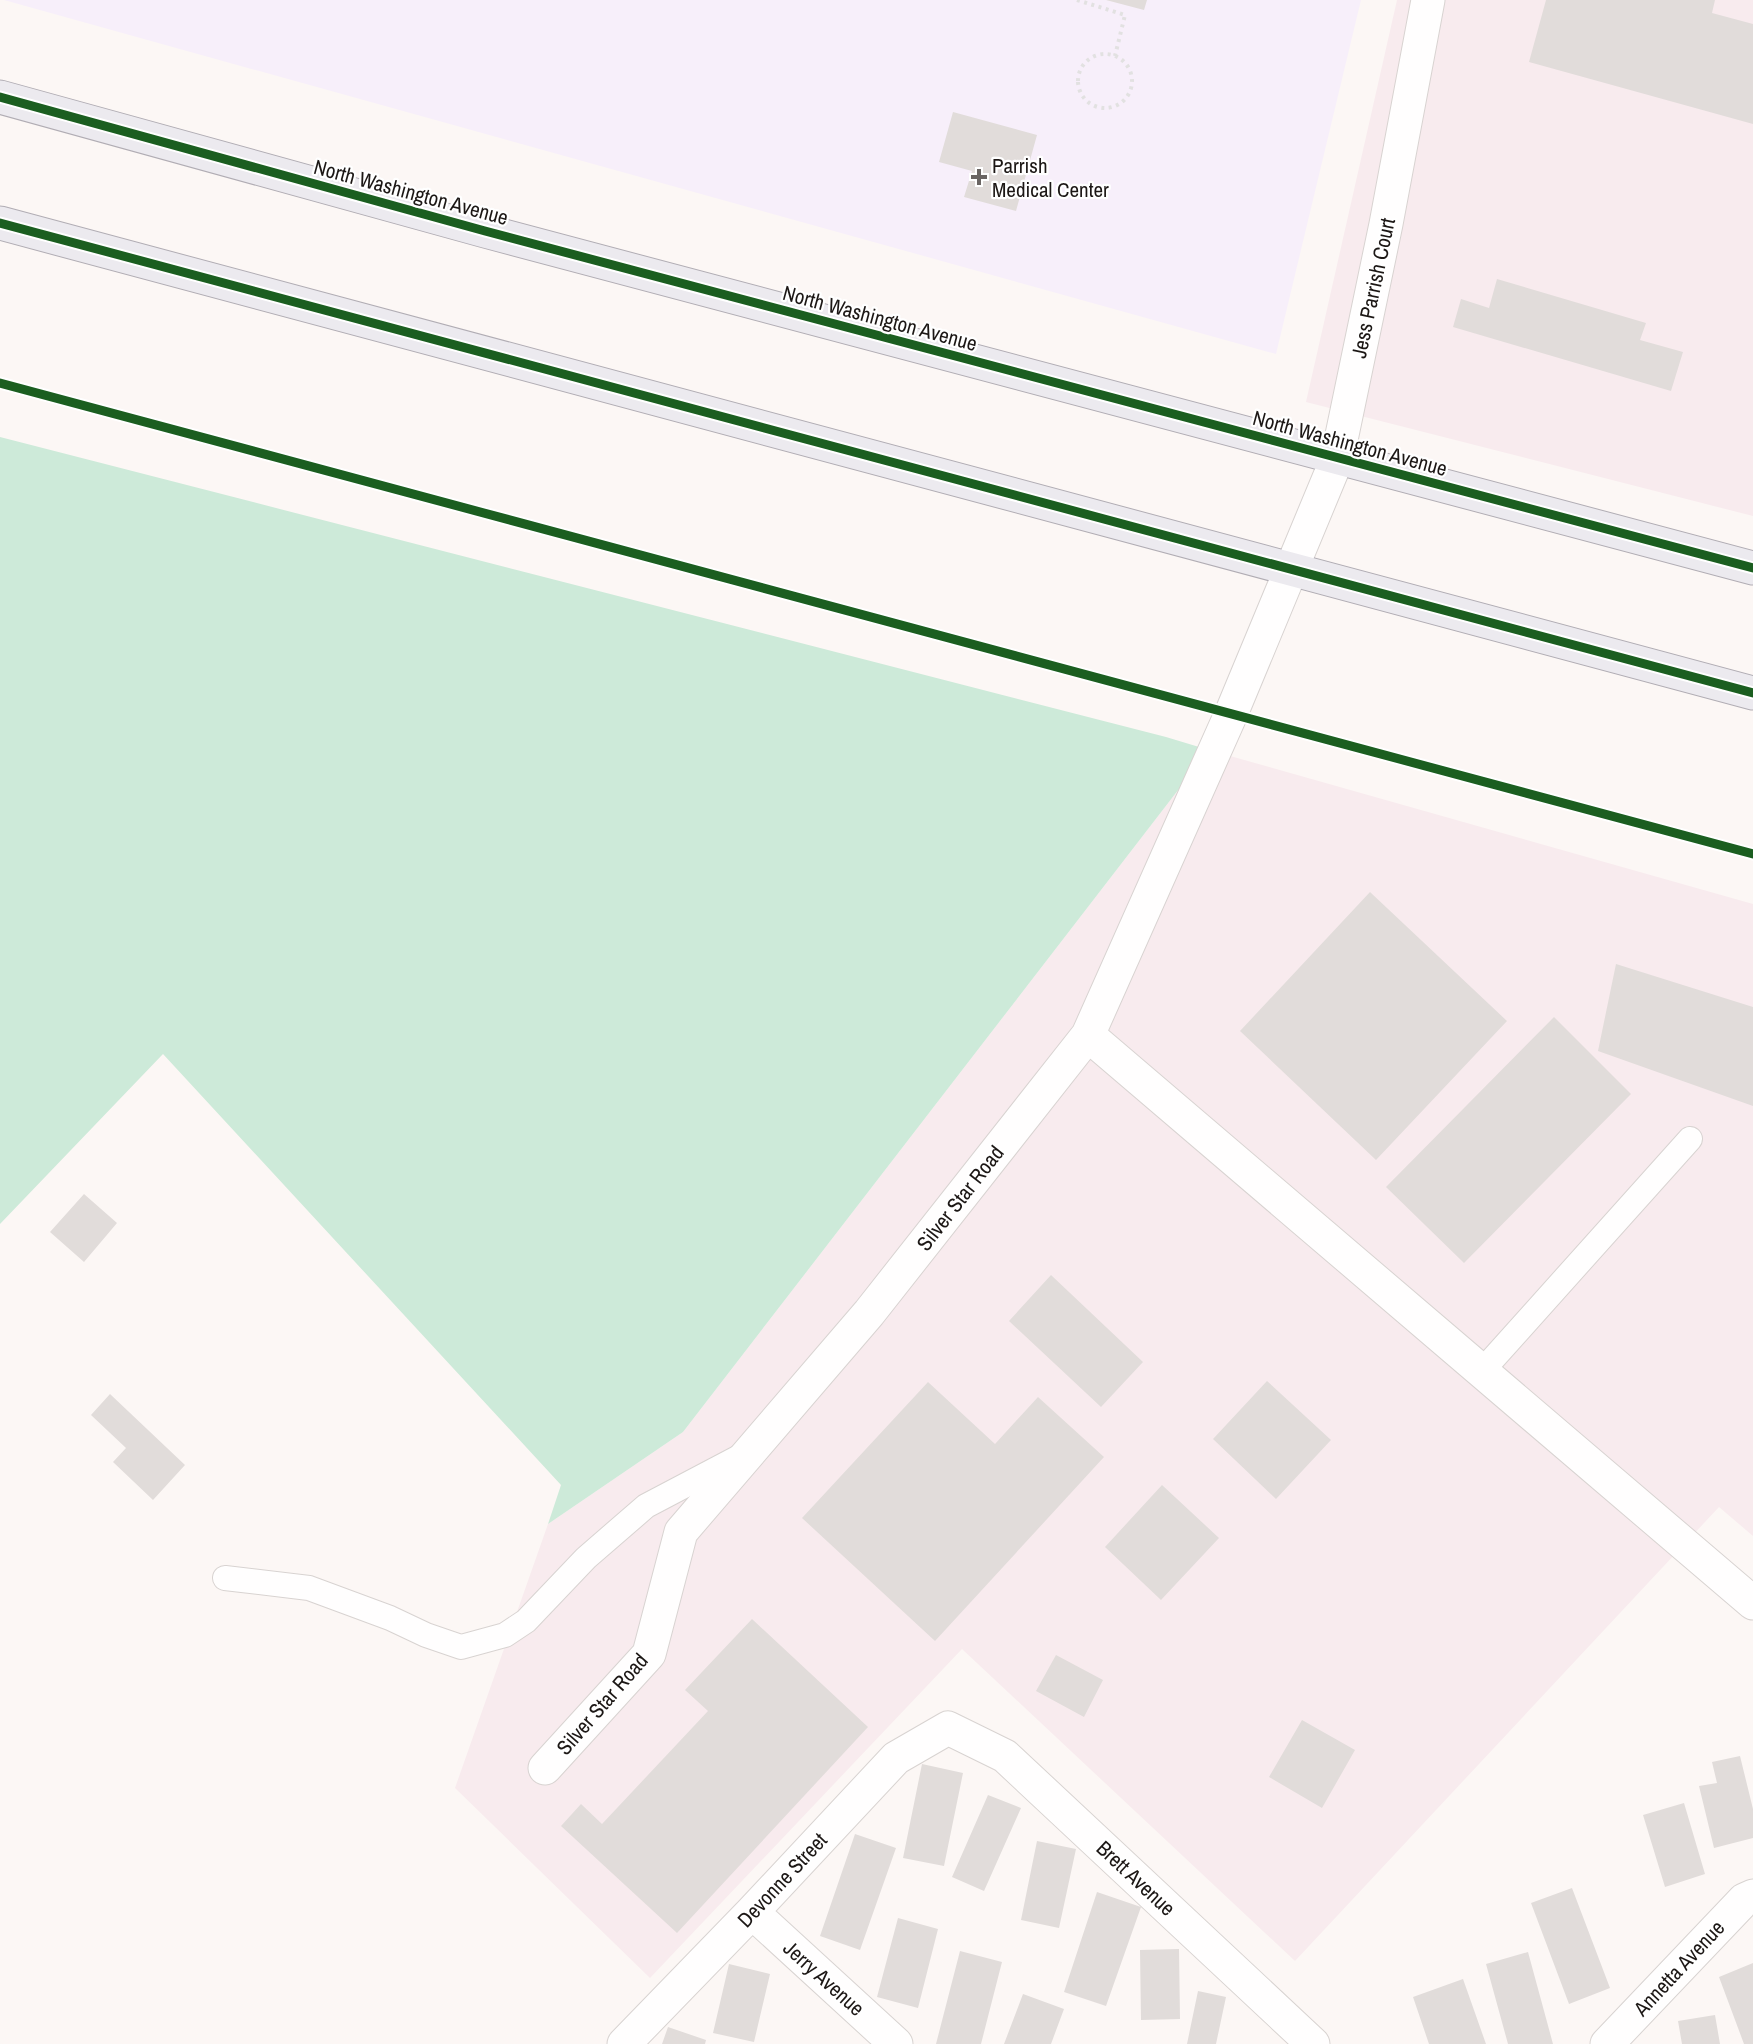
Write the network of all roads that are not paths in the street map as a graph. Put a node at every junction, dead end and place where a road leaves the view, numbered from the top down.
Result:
1 (1428, 0) edge
2 (0, 97) edge
3 (0, 223) edge
4 (1337, 459) junction
5 (1753, 568) edge
6 (1292, 569) junction
7 (1753, 693) edge
8 (1088, 1035) junction
9 (1690, 1139) dead end
10 (1482, 1371) junction
11 (751, 1451) junction
12 (225, 1578) dead end
13 (1753, 1603) edge
14 (948, 1728) joint
15 (545, 1768) dead end
16 (1753, 1896) edge
17 (752, 1912) junction
18 (624, 2044) edge
19 (896, 2044) edge
20 (1313, 2044) edge
21 (1607, 2044) edge

1 - 4 street, Jess Parrish Court
2 - 4 main road, North Washington Avenue
3 - 6 main road
4 - 5 main road, North Washington Avenue
4 - 6 street, Jess Parrish Court
6 - 7 main road
6 - 8 street, Silver Star Road
8 - 10 street
8 - 11 street, Silver Star Road
9 - 10 lane
10 - 13 street
11 - 12 lane
11 - 15 street, Silver Star Road
14 - 17 street, Devonne Street
14 - 20 street, Brett Avenue
16 - 21 street, Annetta Avenue
17 - 18 street, Devonne Street
17 - 19 street, Jerry Avenue

